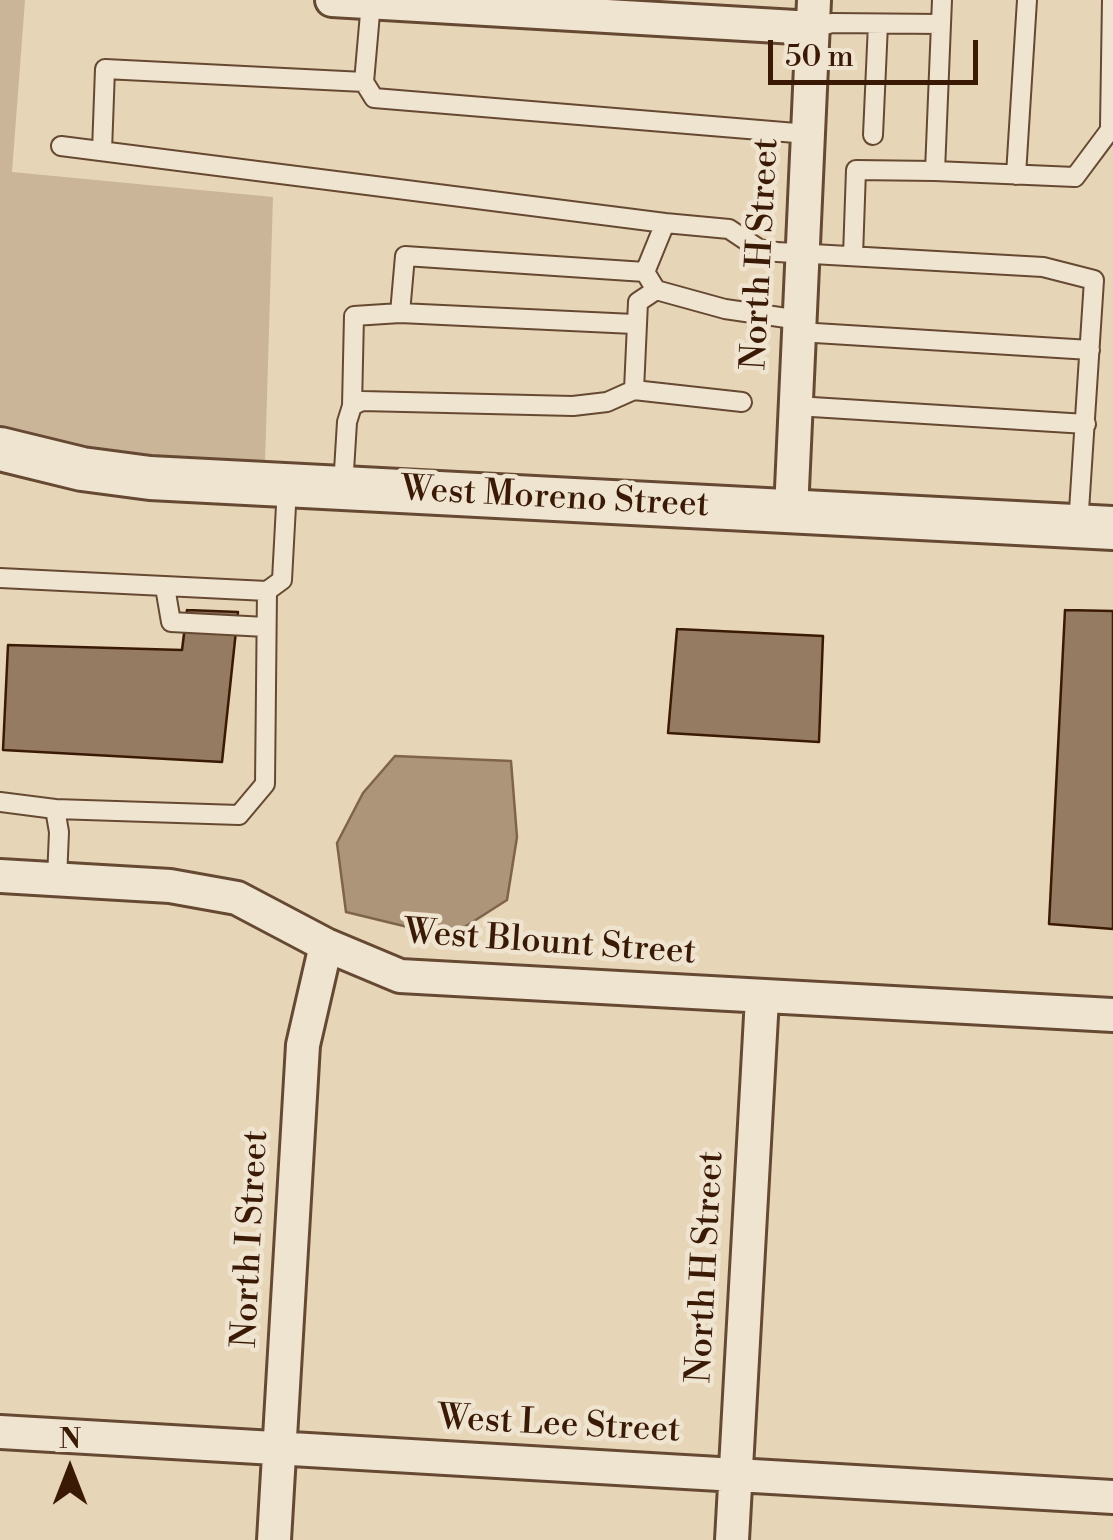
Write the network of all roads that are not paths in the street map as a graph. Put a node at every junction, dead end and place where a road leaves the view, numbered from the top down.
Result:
1 (332, 0) edge
2 (942, 0) edge
3 (1026, 0) edge
4 (1112, 0) edge
5 (371, 2) edge
6 (813, 14) edge
7 (878, 24) junction
8 (940, 24) junction
9 (364, 82) junction
10 (1112, 126) edge
11 (808, 134) junction
12 (873, 135) dead end
13 (61, 146) dead end
14 (102, 151) junction
15 (935, 171) junction
16 (1016, 174) junction
17 (665, 223) junction
18 (802, 253) junction
19 (852, 256) junction
20 (645, 272) junction
21 (656, 290) junction
22 (400, 313) junction
23 (634, 324) junction
24 (799, 326) junction
25 (1090, 350) junction
26 (634, 390) junction
27 (742, 402) dead end
28 (352, 406) junction
29 (796, 406) junction
30 (1086, 424) junction
31 (0, 450) edge
32 (287, 486) junction
33 (342, 488) junction
34 (791, 512) junction
35 (1095, 527) edge
36 (0, 578) edge
37 (165, 587) junction
38 (267, 591) junction
39 (266, 627) junction
40 (0, 802) edge
41 (55, 809) junction
42 (0, 876) edge
43 (58, 880) junction
44 (326, 945) junction
45 (762, 998) junction
46 (1113, 1014) edge
47 (0, 1432) edge
48 (280, 1448) junction
49 (735, 1477) junction
50 (1113, 1497) edge
51 (274, 1540) edge
52 (732, 1540) edge

1 - 5 street
2 - 8 lane
3 - 16 lane
4 - 10 lane
5 - 6 street
5 - 9 lane
6 - 7 lane
6 - 11 street, North H Street
7 - 8 lane
7 - 12 lane
8 - 15 lane
9 - 11 lane
9 - 14 lane
10 - 16 lane
11 - 18 street, North H Street
13 - 14 lane
14 - 17 lane
15 - 16 lane
15 - 19 lane
17 - 18 lane
17 - 20 lane
18 - 19 lane
18 - 24 street, North H Street
19 - 25 lane
20 - 21 lane
20 - 22 lane
21 - 23 lane
21 - 24 lane
22 - 23 lane
22 - 28 lane
23 - 26 lane
24 - 25 lane
24 - 29 street, North H Street
25 - 30 lane
26 - 27 lane
26 - 28 lane
28 - 33 lane
29 - 30 lane
29 - 34 street, North H Street
30 - 35 lane
31 - 32 street, West Moreno Street
32 - 33 street, West Moreno Street
32 - 38 lane
33 - 34 street, West Moreno Street
34 - 35 street, West Moreno Street
36 - 37 lane
37 - 38 lane
37 - 39 lane
38 - 39 lane
39 - 41 lane
40 - 41 lane
41 - 43 lane
42 - 43 street, West Blount Street
43 - 44 street, West Blount Street
44 - 45 street, West Blount Street
44 - 48 street, North I Street
45 - 46 street, West Blount Street
45 - 49 street, North H Street
47 - 48 street, West Lee Street
48 - 49 street, West Lee Street
48 - 51 street, North I Street
49 - 50 street, West Lee Street
49 - 52 street, North H Street

